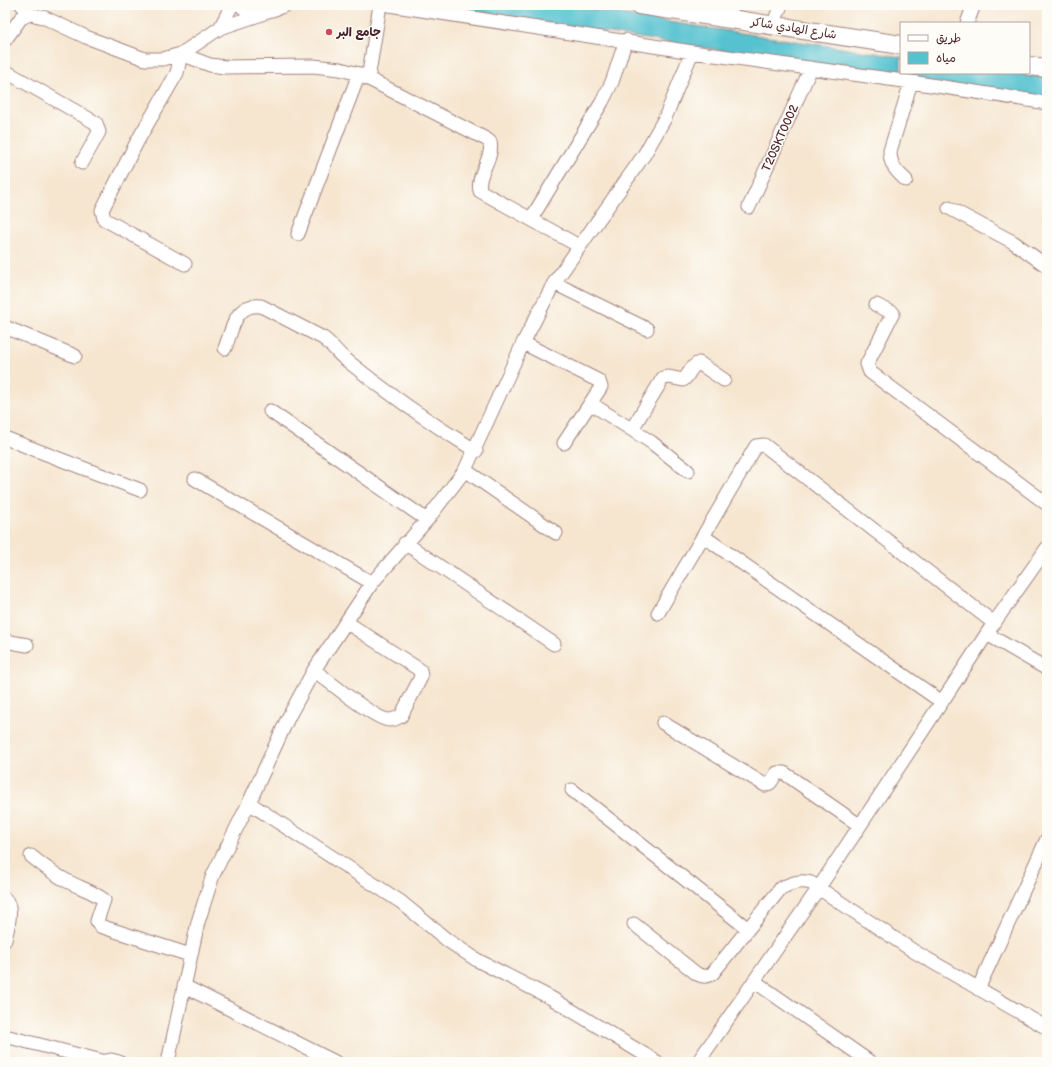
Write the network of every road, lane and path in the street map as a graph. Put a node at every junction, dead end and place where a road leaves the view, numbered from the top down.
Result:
1 (232, 5) edge
2 (240, 5) edge
3 (286, 5) edge
4 (380, 5) edge
5 (389, 5) edge
6 (639, 5) edge
7 (781, 5) edge
8 (974, 5) edge
9 (26, 10) edge
10 (262, 14) junction
11 (967, 22) edge
12 (773, 25) junction
13 (220, 28) junction
14 (5, 40) edge
15 (626, 40) junction
16 (900, 44) edge
17 (692, 52) junction
18 (181, 54) junction
19 (1030, 66) edge
20 (811, 68) junction
21 (1047, 68) edge
22 (5, 71) edge
23 (363, 76) junction
24 (911, 82) junction
25 (1047, 103) edge
26 (82, 163) dead end
27 (906, 180) dead end
28 (749, 207) dead end
29 (949, 208) dead end
30 (531, 219) junction
31 (298, 234) dead end
32 (579, 246) junction
33 (185, 264) dead end
34 (1047, 266) edge
35 (554, 283) junction
36 (876, 305) dead end
37 (5, 327) edge
38 (647, 329) dead end
39 (524, 343) junction
40 (225, 348) dead end
41 (75, 356) dead end
42 (724, 380) dead end
43 (590, 403) junction
44 (270, 410) dead end
45 (632, 429) junction
46 (5, 438) edge
47 (564, 443) dead end
48 (476, 451) junction
49 (465, 470) junction
50 (688, 471) dead end
51 (195, 479) dead end
52 (140, 490) dead end
53 (1047, 504) edge
54 (427, 520) junction
55 (556, 533) dead end
56 (703, 536) junction
57 (405, 543) junction
58 (1047, 548) edge
59 (372, 584) junction
60 (658, 613) dead end
61 (346, 622) junction
62 (991, 629) junction
63 (5, 641) edge
64 (554, 644) dead end
65 (27, 645) dead end
66 (1047, 669) edge
67 (314, 670) junction
68 (942, 702) junction
69 (663, 723) dead end
70 (572, 790) dead end
71 (249, 803) junction
72 (860, 825) junction
73 (1047, 839) edge
74 (31, 856) dead end
75 (818, 889) junction
76 (5, 899) edge
77 (634, 924) dead end
78 (748, 929) junction
79 (5, 940) edge
80 (190, 955) junction
81 (754, 981) junction
82 (184, 986) junction
83 (978, 989) junction
84 (1047, 1028) edge
85 (5, 1036) edge
86 (102, 1061) edge
87 (119, 1062) edge
88 (168, 1062) edge
89 (335, 1062) edge
90 (657, 1062) edge
91 (698, 1062) edge
92 (870, 1062) edge

1 - 13 street
2 - 10 street
3 - 10 street
4 - 23 street
5 - 15 street
6 - 12 main road, شارع الهادي شاكر
7 - 12 street
8 - 11 street
9 - 14 street
9 - 18 street
10 - 13 street
12 - 16 main road, شارع الهادي شاكر
13 - 18 street
15 - 17 street
15 - 30 street
17 - 20 street
17 - 32 street
18 - 23 street
18 - 33 street
19 - 21 main road
20 - 24 street
20 - 28 street, T20SKT0002
22 - 26 street
23 - 30 street
23 - 31 street
24 - 25 street
24 - 27 street
29 - 34 street
30 - 32 street
32 - 35 street
35 - 38 street
35 - 39 street
36 - 53 street
37 - 41 street
39 - 43 street
39 - 48 street
40 - 48 street
42 - 45 street
43 - 45 street
43 - 47 street
44 - 54 street
45 - 50 street
46 - 52 street
48 - 49 street
49 - 54 street
49 - 55 street
51 - 59 street
54 - 57 street
56 - 60 street
56 - 62 street
56 - 68 street
57 - 59 street
57 - 64 street
58 - 62 street
59 - 61 street
61 - 67 street
61 - 67 street
62 - 66 street
62 - 68 street
63 - 65 street
67 - 71 street
68 - 72 street
69 - 72 street
70 - 78 street
71 - 80 street
71 - 90 street
72 - 75 street
73 - 83 street
74 - 80 street
75 - 78 street
75 - 81 street
75 - 83 street
76 - 79 street
77 - 78 street
80 - 82 street
81 - 91 street
81 - 92 street
82 - 88 street
82 - 89 street
83 - 84 street
85 - 86 street
86 - 87 street

